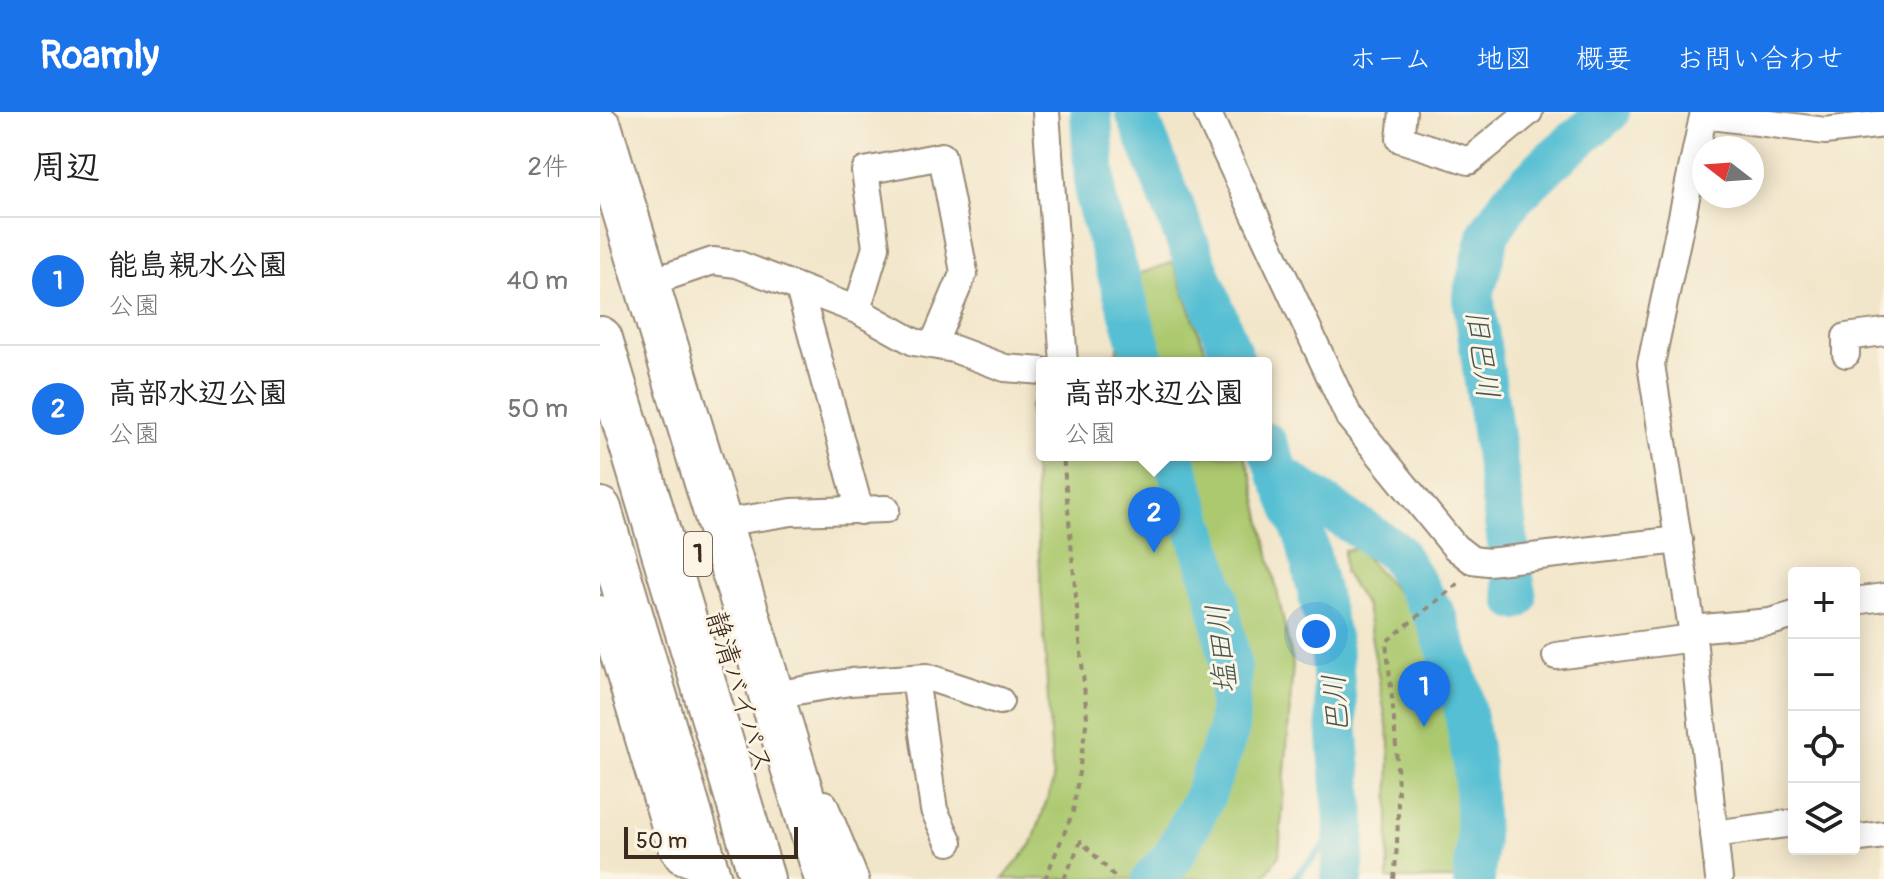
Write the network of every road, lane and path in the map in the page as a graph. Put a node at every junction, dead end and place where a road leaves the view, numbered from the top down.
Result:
1 (614, 112) edge
2 (1046, 112) edge
3 (1207, 112) edge
4 (1403, 112) edge
5 (1529, 112) edge
6 (1704, 114) edge
7 (1884, 124) edge
8 (600, 129) edge
9 (608, 212) edge
10 (666, 277) junction
11 (799, 288) junction
12 (857, 310) junction
13 (1884, 332) edge
14 (600, 339) edge
15 (933, 345) junction
16 (1846, 354) dead end
17 (1064, 357) edge
18 (1036, 371) edge
19 (600, 439) edge
20 (1064, 461) edge
21 (600, 509) edge
22 (886, 509) dead end
23 (860, 511) junction
24 (740, 520) junction
25 (1679, 540) junction
26 (1449, 590) dead end
27 (1884, 597) edge
28 (1860, 600) edge
29 (600, 609) edge
30 (1788, 617) edge
31 (1693, 634) junction
32 (1556, 656) dead end
33 (915, 678) junction
34 (791, 692) junction
35 (1000, 701) dead end
36 (1788, 824) edge
37 (1714, 834) junction
38 (949, 842) dead end
39 (702, 873) edge
40 (762, 879) edge
41 (795, 879) edge
42 (810, 879) edge
43 (827, 879) edge
44 (855, 879) edge
45 (1045, 879) edge
46 (1064, 879) edge
47 (1117, 879) edge
48 (1394, 879) edge
49 (1719, 879) edge

1 - 10 street
2 - 17 street
3 - 25 street
4 - 5 street
6 - 7 street
6 - 25 street
8 - 9 highway
9 - 41 highway, 静清バイパス / 1
9 - 42 highway
9 - 43 highway
10 - 11 street
10 - 24 street
11 - 12 street
11 - 23 street
12 - 15 street
12 - 15 street
13 - 16 street
14 - 40 highway, 静清バイパス / 1
15 - 18 street
19 - 39 highway
20 - 45 path
21 - 39 highway
22 - 23 street
23 - 24 street
24 - 34 street
25 - 31 street
26 - 48 path
27 - 28 street
29 - 39 street
30 - 31 street
31 - 32 street
31 - 37 street
33 - 34 street
33 - 35 street
33 - 38 street
34 - 44 street
36 - 37 street
37 - 49 street
46 - 47 path

